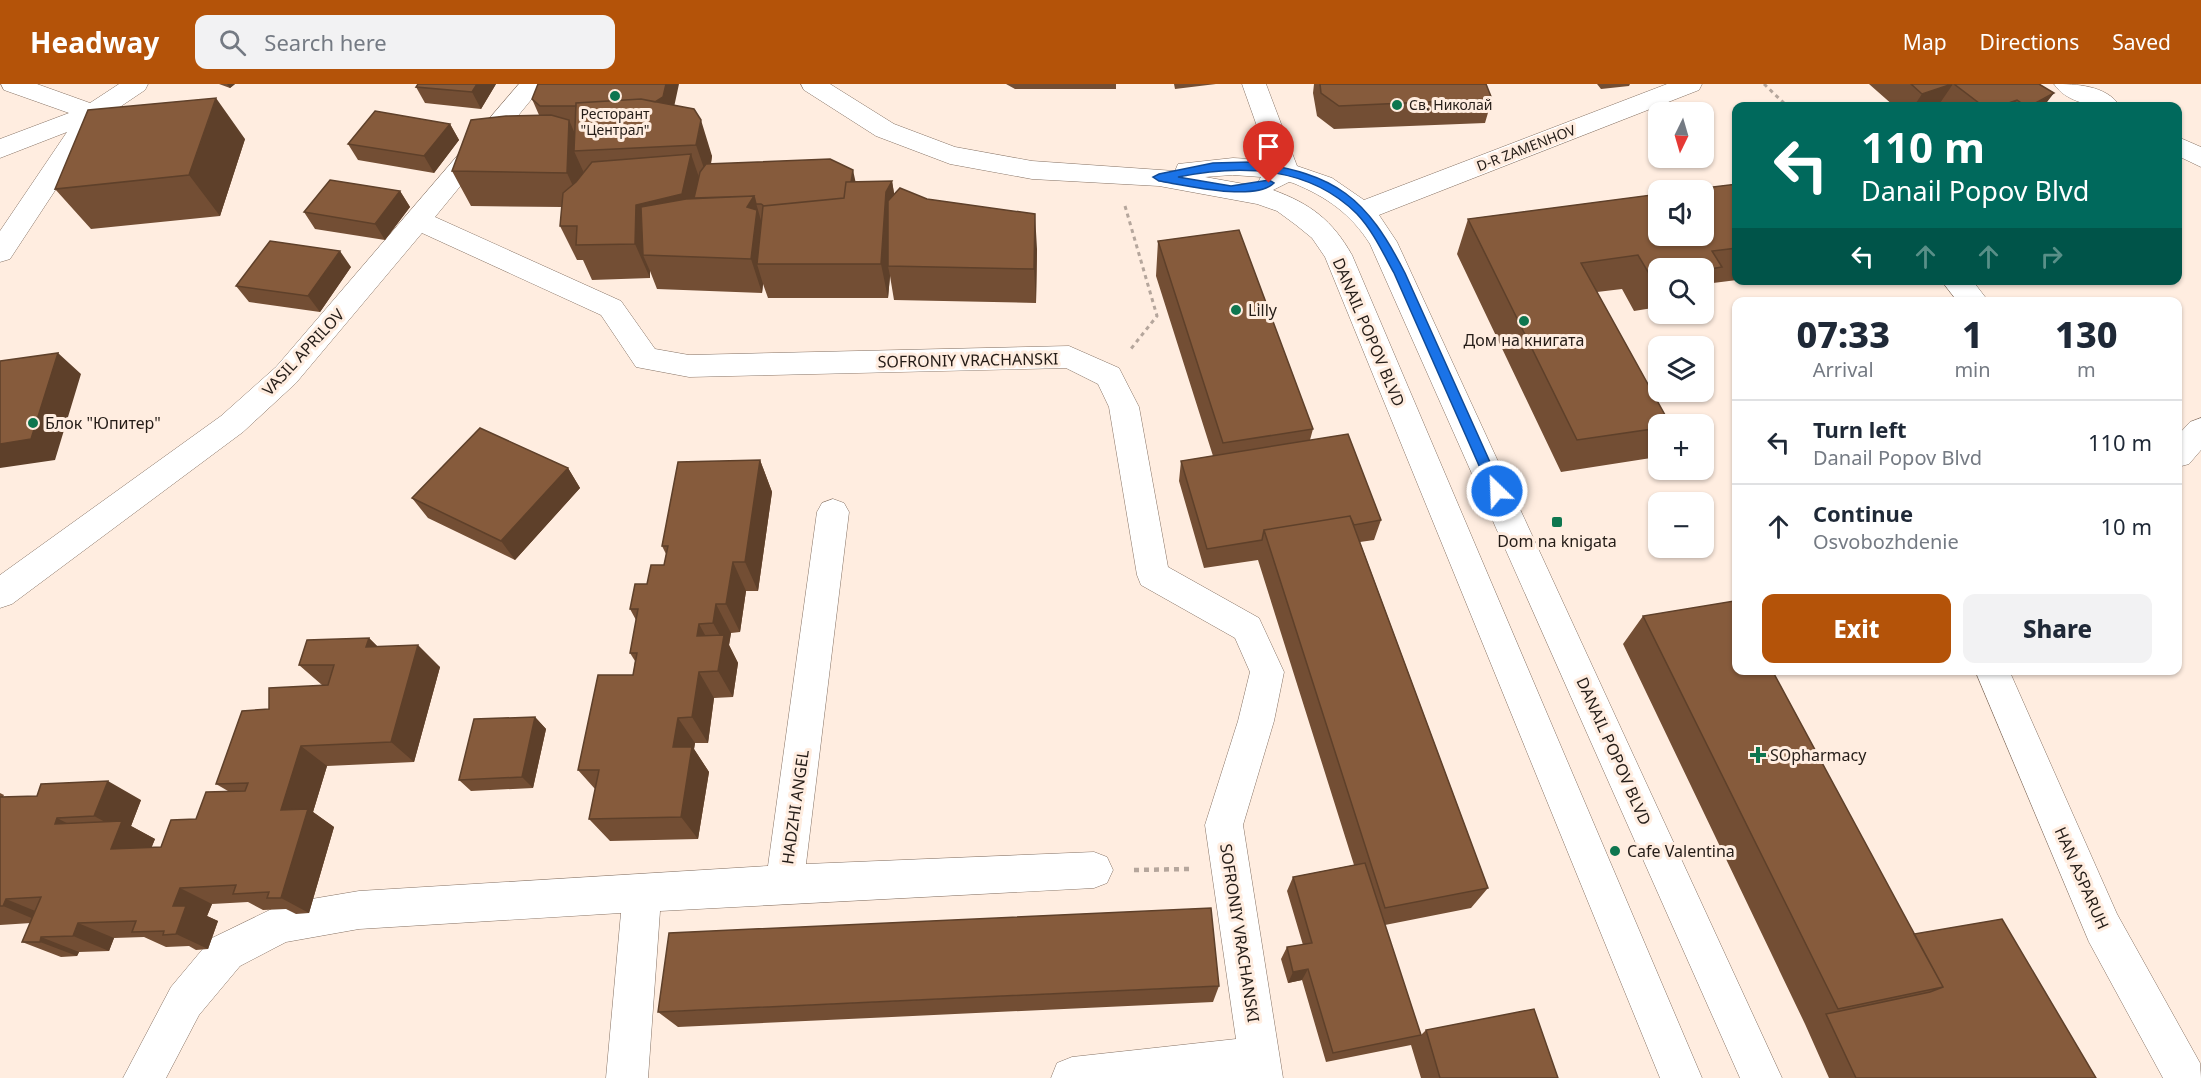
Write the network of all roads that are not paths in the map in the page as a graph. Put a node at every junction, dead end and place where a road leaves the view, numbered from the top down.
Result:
1 (13, 84) edge
2 (136, 84) edge
3 (532, 84) edge
4 (813, 84) edge
5 (1254, 84) edge
6 (1690, 84) edge
7 (2066, 84) edge
8 (2100, 102) edge
9 (93, 113) junction
10 (2182, 147) edge
11 (0, 149) edge
12 (2201, 158) edge
13 (1286, 171) junction
14 (1159, 177) junction
15 (1231, 190) junction
16 (1361, 212) junction
17 (418, 220) junction
18 (0, 252) edge
19 (1960, 285) edge
20 (1970, 297) edge
21 (2201, 430) edge
22 (2182, 451) edge
23 (833, 512) dead end
24 (0, 594) edge
25 (1994, 675) edge
26 (1094, 870) road end
27 (785, 884) junction
28 (642, 893) junction
29 (1260, 1068) edge
30 (144, 1078) edge
31 (627, 1078) edge
32 (1072, 1078) edge
33 (1681, 1078) edge
34 (1761, 1078) edge
35 (2185, 1078) edge

1 - 9 street
2 - 9 street
3 - 17 street, VASIL APRILOV
4 - 14 street
5 - 13 street
6 - 16 street, D-R ZAMENHOV
7 - 8 street
9 - 11 street
9 - 18 street
10 - 12 street
13 - 14 street, DANAIL POPOV BLVD
13 - 15 street
13 - 16 street, DANAIL POPOV BLVD
14 - 15 street, DANAIL POPOV BLVD
15 - 33 street, DANAIL POPOV BLVD
16 - 34 street, DANAIL POPOV BLVD
17 - 24 street, VASIL APRILOV
17 - 29 street, SOFRONIY VRACHANSKI
19 - 20 street
21 - 22 street
23 - 27 street, HADZHI ANGEL
25 - 35 street, HAN ASPARUH
26 - 27 street
27 - 28 street, HADZHI ANGEL
28 - 30 street, HADZHI ANGEL
28 - 31 street
29 - 32 street

